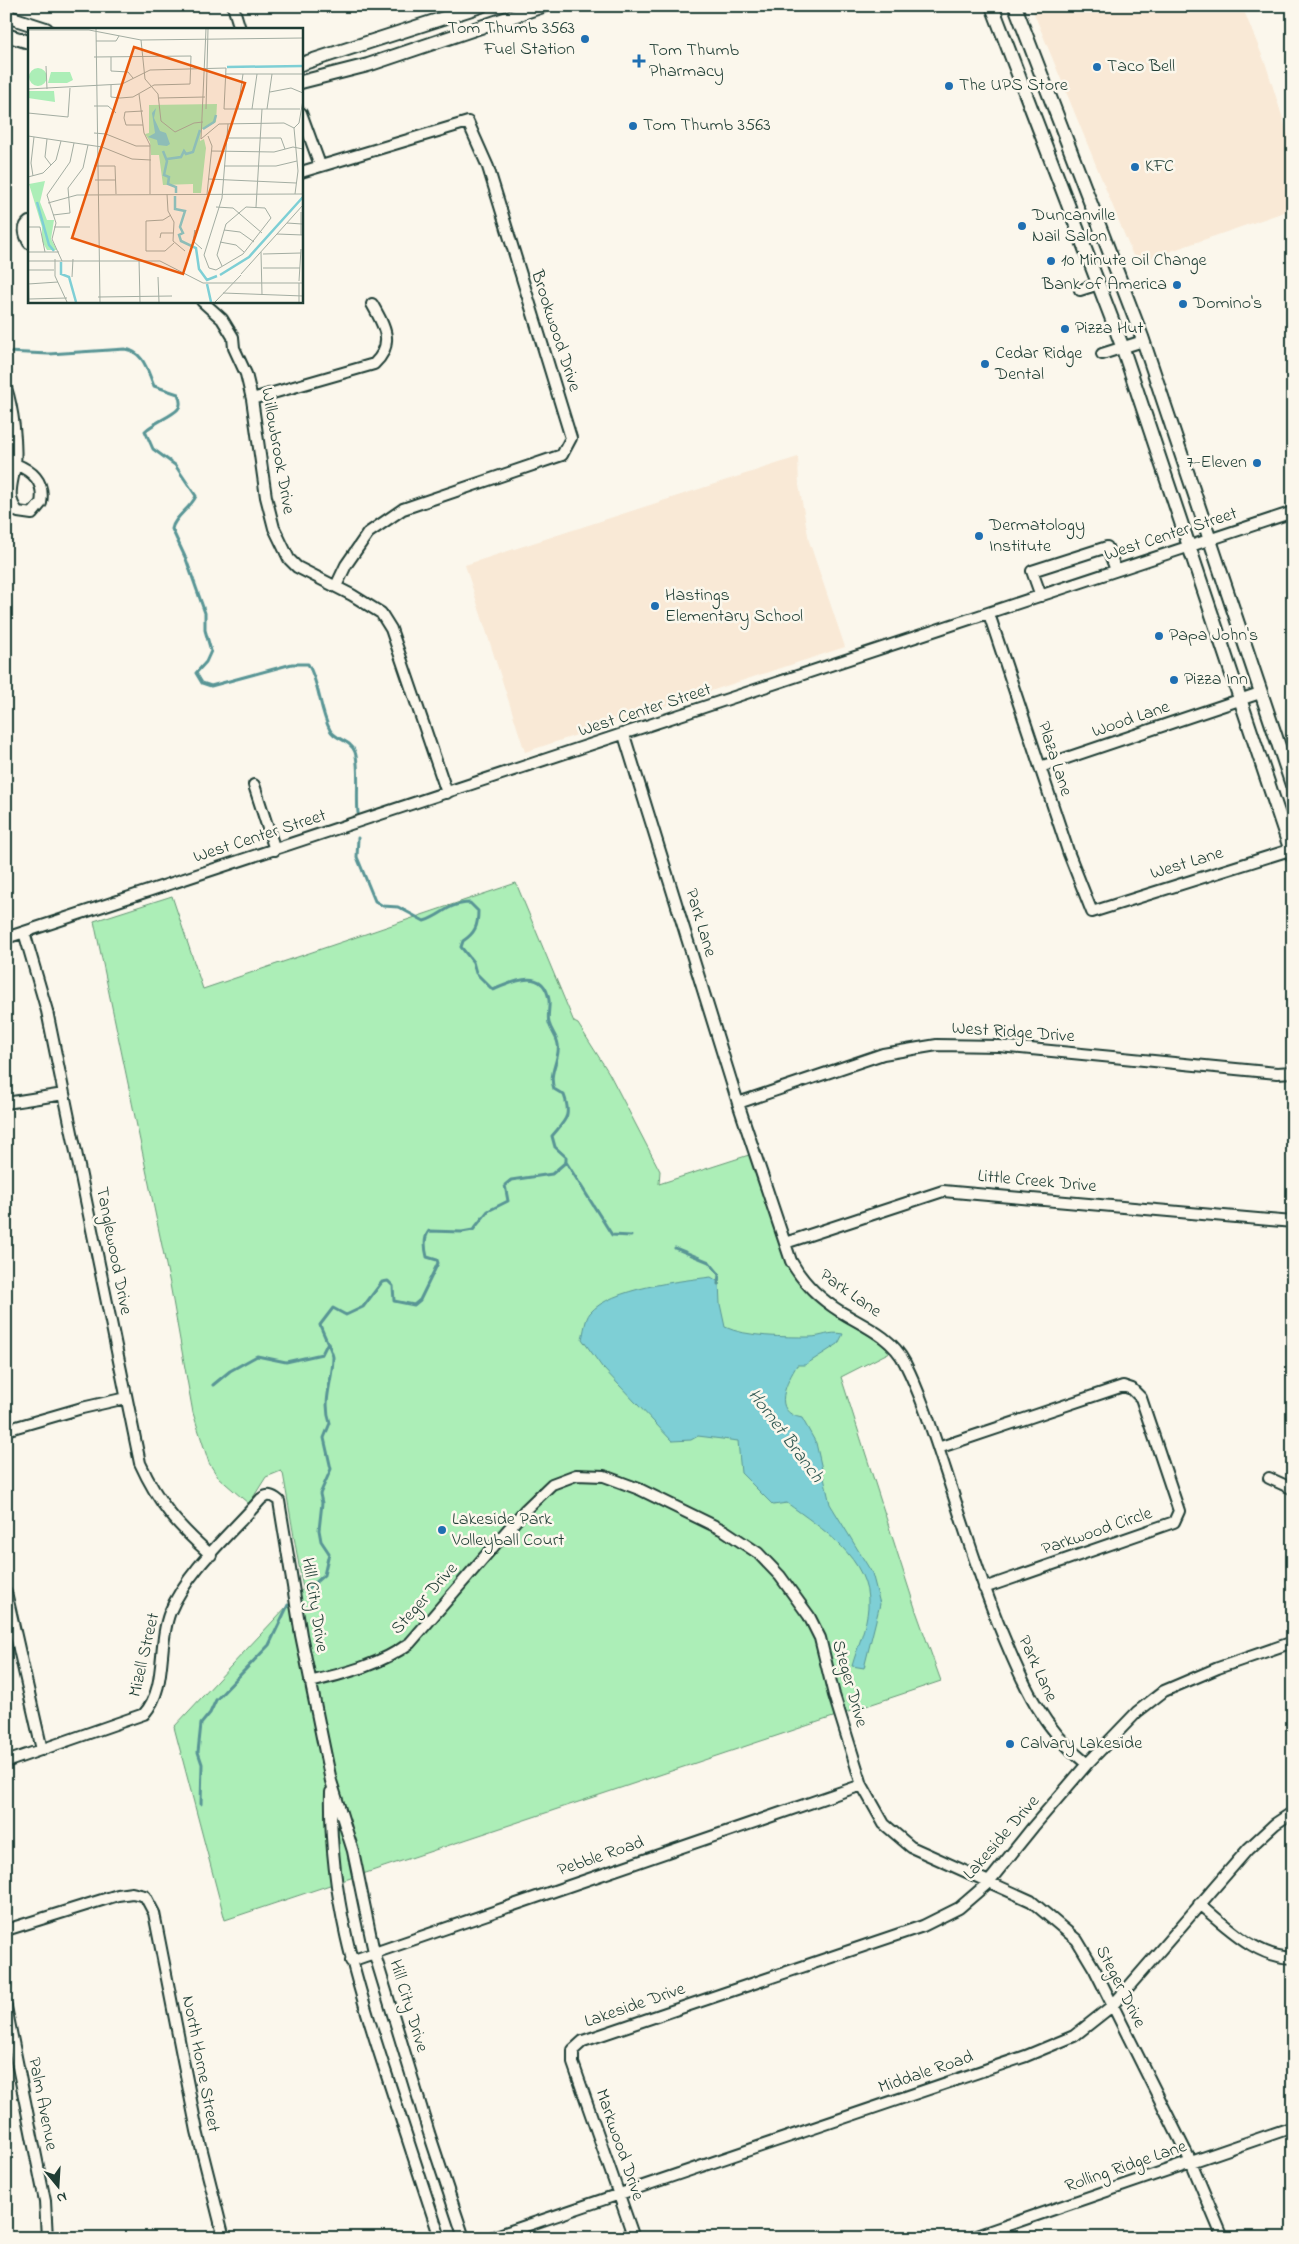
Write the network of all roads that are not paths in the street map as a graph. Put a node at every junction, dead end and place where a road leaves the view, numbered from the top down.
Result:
1 (232, 6) edge
2 (480, 6) edge
3 (543, 6) edge
4 (992, 6) edge
5 (1014, 6) edge
6 (523, 9) edge
7 (6, 16) edge
8 (43, 28) edge
9 (240, 28) edge
10 (6, 35) edge
11 (28, 42) edge
12 (302, 64) edge
13 (302, 82) edge
14 (302, 116) edge
15 (1075, 160) junction
16 (320, 165) junction
17 (1054, 165) junction
18 (302, 172) edge
19 (28, 223) edge
20 (28, 241) edge
21 (1099, 284) junction
22 (1080, 290) dead end
23 (203, 302) edge
24 (372, 304) dead end
25 (1143, 341) junction
26 (1123, 348) junction
27 (1102, 354) dead end
28 (6, 388) edge
29 (252, 399) junction
30 (15, 464) junction
31 (1293, 512) edge
32 (1211, 540) junction
33 (1191, 545) junction
34 (1116, 570) junction
35 (336, 586) junction
36 (1041, 596) junction
37 (990, 614) junction
38 (1260, 693) junction
39 (1241, 700) junction
40 (624, 735) junction
41 (1040, 767) junction
42 (254, 785) dead end
43 (1293, 788) edge
44 (447, 793) junction
45 (275, 850) junction
46 (1292, 852) edge
47 (1092, 912) joint
48 (24, 932) junction
49 (6, 938) edge
50 (1293, 1072) edge
51 (64, 1094) junction
52 (6, 1103) edge
53 (738, 1103) junction
54 (1293, 1222) edge
55 (785, 1243) junction
56 (126, 1398) junction
57 (6, 1430) edge
58 (938, 1448) junction
59 (1269, 1478) dead end
60 (1293, 1489) edge
61 (273, 1496) joint
62 (211, 1555) junction
63 (984, 1588) junction
64 (6, 1593) edge
65 (1293, 1642) edge
66 (310, 1682) junction
67 (42, 1750) junction
68 (6, 1762) edge
69 (1087, 1764) junction
70 (331, 1781) junction
71 (862, 1784) junction
72 (1293, 1812) edge
73 (988, 1883) junction
74 (1198, 1904) junction
75 (6, 1930) edge
76 (374, 1952) junction
77 (1293, 1958) edge
78 (351, 1961) junction
79 (1112, 2006) junction
80 (6, 2007) edge
81 (573, 2063) joint
82 (1293, 2127) edge
83 (1191, 2162) junction
84 (620, 2195) junction
85 (47, 2238) edge
86 (224, 2238) edge
87 (440, 2238) edge
88 (464, 2238) edge
89 (490, 2238) edge
90 (634, 2238) edge
91 (970, 2238) edge
92 (1223, 2238) edge

1 - 9 street
2 - 12 main road
3 - 6 main road
4 - 17 main road
5 - 15 main road
6 - 13 main road
7 - 8 main road
10 - 11 main road
14 - 16 street
15 - 17 main road
15 - 25 main road
16 - 18 street, Brookwood Drive
16 - 35 street, Brookwood Drive
17 - 21 main road
19 - 20 street
21 - 22 street
21 - 26 main road
23 - 29 street, Willowbrook Drive
24 - 29 street
25 - 26 street
25 - 32 main road
26 - 27 street
26 - 33 main road
28 - 30 street
29 - 35 street, Willowbrook Drive
30 - 30 street
31 - 32 street, West Center Street
32 - 33 street, West Center Street
32 - 38 main road
33 - 34 street, West Center Street
33 - 39 main road
34 - 36 street, West Center Street
34 - 36 street
35 - 44 street, Willowbrook Drive
36 - 37 street, West Center Street
37 - 40 street, West Center Street
37 - 41 street, Plaza Lane
38 - 39 street, Wood Lane
38 - 43 main road
39 - 41 street, Wood Lane
39 - 46 main road
40 - 44 street, West Center Street
40 - 53 street, Park Lane
41 - 47 street, Plaza Lane
42 - 45 street
44 - 45 street, West Center Street
45 - 48 street, West Center Street
46 - 47 street, West Lane
48 - 49 street, West Center Street
48 - 51 street, Tanglewood Drive
50 - 53 street, West Ridge Drive
51 - 52 street
51 - 56 street, Tanglewood Drive
53 - 55 street, Park Lane
54 - 55 street, Little Creek Drive
55 - 58 street, Park Lane
56 - 57 street
56 - 62 street, Tanglewood Drive
58 - 63 street, Park Lane
58 - 63 street, Parkwood Circle
59 - 60 street
61 - 62 street, Mizell Street
61 - 66 street, Hill City Drive
62 - 67 street, Mizell Street
63 - 69 street, Park Lane
64 - 67 street
65 - 69 street, Lakeside Drive
66 - 70 street, Hill City Drive
66 - 71 street, Steger Drive
67 - 68 street, Mizell Street
69 - 73 street, Lakeside Drive
70 - 76 street, Hill City Drive
70 - 78 street, Hill City Drive
71 - 73 street, Steger Drive
71 - 76 street, Pebble Road
72 - 74 street, Middale Road
73 - 79 street, Steger Drive
73 - 81 street, Lakeside Drive
74 - 77 street
74 - 79 street, Middale Road
75 - 86 street, North Horne Street
76 - 78 street, Pebble Road
76 - 88 street, Hill City Drive
78 - 87 street, Hill City Drive
79 - 83 street, Steger Drive
79 - 84 street, Middale Road
80 - 85 street, Palm Avenue
81 - 84 street, Markwood Drive
82 - 83 street, Rolling Ridge Lane
83 - 91 street, Rolling Ridge Lane
83 - 92 street, Steger Drive
84 - 89 street, Middale Road
84 - 90 street, Markwood Drive

